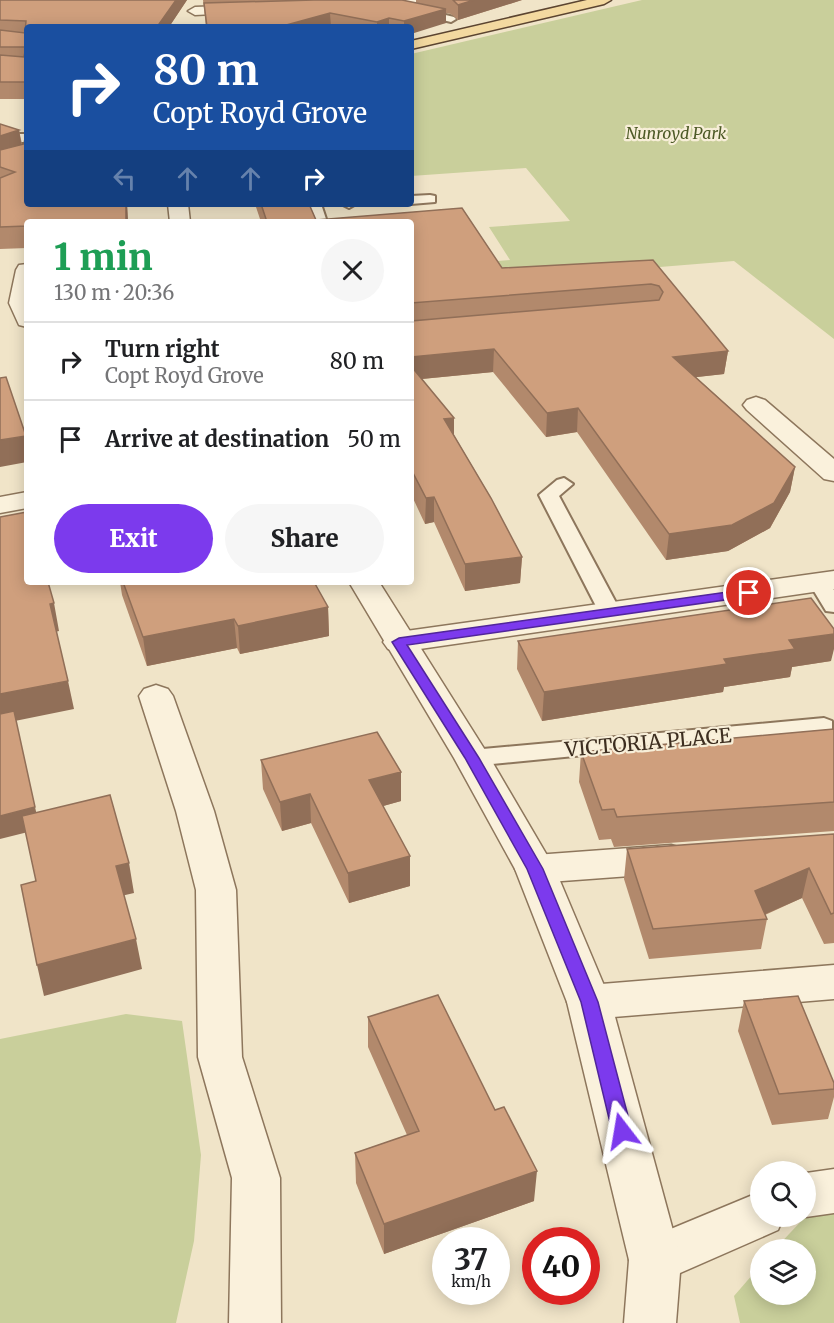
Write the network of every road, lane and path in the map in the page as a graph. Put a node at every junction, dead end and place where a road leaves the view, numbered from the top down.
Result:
1 (417, 0) edge
2 (604, 0) edge
3 (196, 4) edge
4 (388, 6) junction
5 (356, 7) edge
6 (257, 9) edge
7 (452, 19) edge
8 (191, 24) edge
9 (414, 44) edge
10 (0, 138) edge
11 (24, 138) edge
12 (430, 199) dead end
13 (414, 200) edge
14 (21, 267) edge
15 (24, 313) edge
16 (756, 405) dead end
17 (834, 473) edge
18 (564, 484) dead end
19 (24, 501) edge
20 (0, 505) edge
21 (366, 585) edge
22 (829, 590) edge
23 (610, 612) junction
24 (399, 642) junction
25 (156, 696) dead end
26 (824, 726) dead end
27 (472, 758) junction
28 (703, 857) edge
29 (535, 869) junction
30 (834, 982) edge
31 (590, 1002) junction
32 (834, 1191) edge
33 (816, 1194) edge
34 (750, 1218) edge
35 (655, 1260) junction
36 (255, 1323) edge
37 (650, 1323) edge

1 - 4 street
2 - 9 main road
3 - 6 street
3 - 8 street
4 - 5 street
4 - 7 lane
10 - 11 lane
12 - 13 lane
14 - 15 street
16 - 17 street
18 - 23 lane
19 - 20 street
21 - 24 street
22 - 23 street
23 - 24 street
24 - 27 street
25 - 36 street
26 - 27 lane, VICTORIA PLACE
27 - 29 street
28 - 29 street
29 - 31 street
30 - 31 street
31 - 35 street
32 - 33 street
34 - 35 street
35 - 37 street

